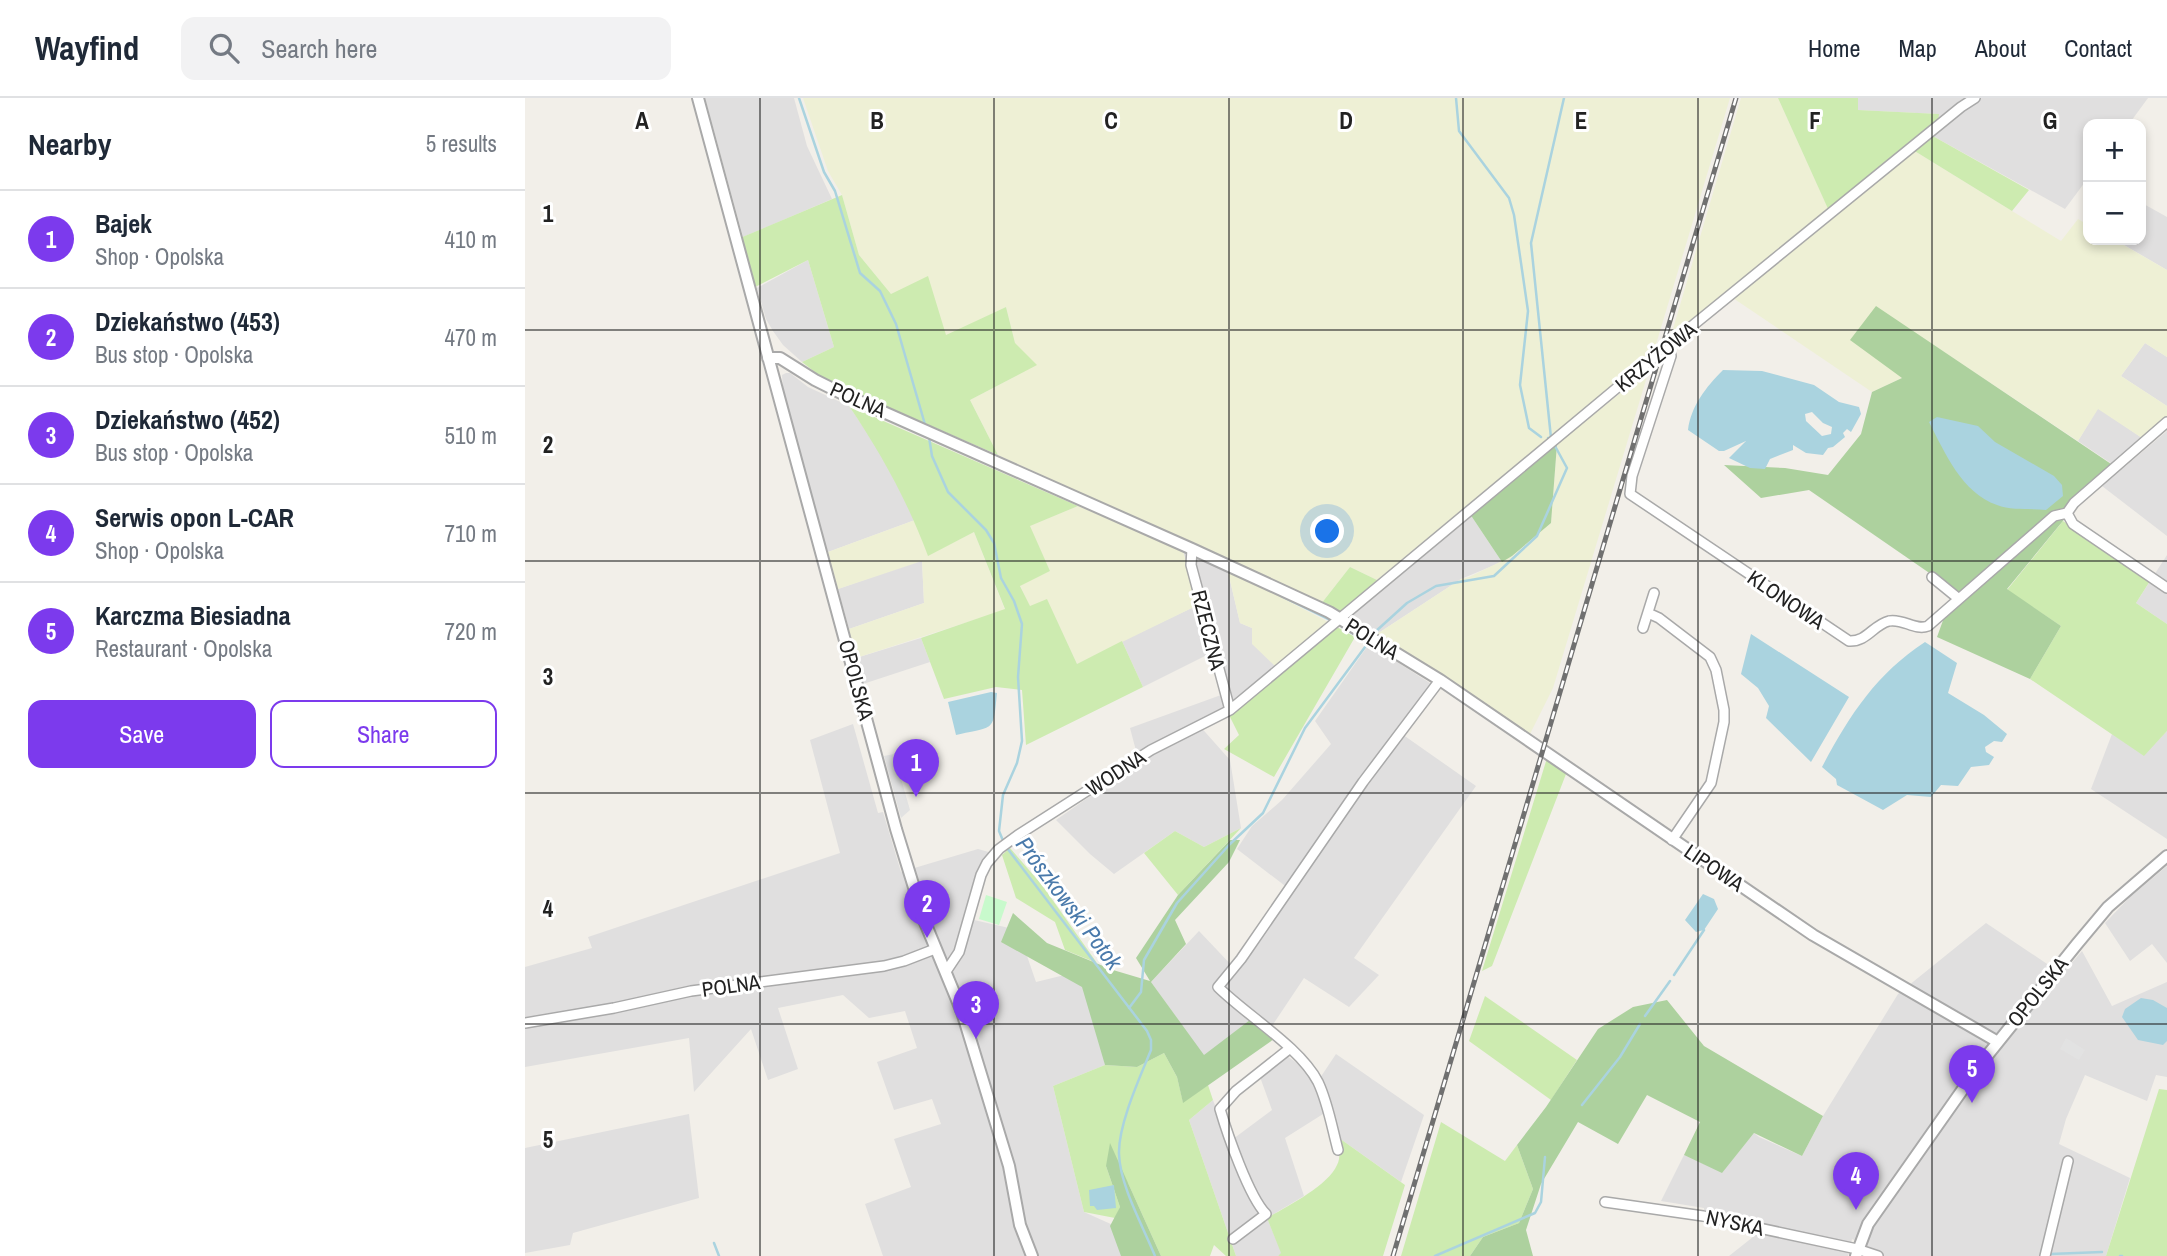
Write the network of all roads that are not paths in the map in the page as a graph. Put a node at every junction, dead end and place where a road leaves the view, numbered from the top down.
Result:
1 (698, 98) edge
2 (1975, 98) edge
3 (1669, 346) junction
4 (768, 358) junction
5 (2167, 422) edge
6 (2067, 513) junction
7 (1192, 549) junction
8 (1931, 577) dead end
9 (2167, 588) edge
10 (1654, 593) dead end
11 (1959, 599) junction
12 (1648, 613) junction
13 (1341, 619) junction
14 (1643, 628) dead end
15 (1440, 680) junction
16 (1230, 710) junction
17 (1672, 840) junction
18 (2167, 856) edge
19 (935, 949) junction
20 (947, 970) junction
21 (525, 1023) edge
22 (1998, 1042) junction
23 (1289, 1049) junction
24 (1338, 1150) dead end
25 (2068, 1161) dead end
26 (1605, 1202) dead end
27 (1233, 1239) dead end
28 (2046, 1252) edge
29 (1857, 1253) edge
30 (1031, 1256) edge
31 (1878, 1256) edge

1 - 4 street, OPOLSKA
2 - 3 street, KRZYŻOWA
3 - 11 street, KLONOWA
3 - 13 street, KRZYŻOWA
4 - 7 street, POLNA
4 - 19 street, OPOLSKA
5 - 6 street, KLONOWA
6 - 9 street
6 - 11 street, KLONOWA
7 - 13 street, POLNA
7 - 16 street, RZECZNA
8 - 11 street
10 - 12 street
12 - 14 street
12 - 17 street
13 - 15 street, POLNA
13 - 16 street, WODNA
15 - 17 street, LIPOWA
15 - 23 street
16 - 20 street, WODNA
17 - 22 street, LIPOWA
18 - 22 street, OPOLSKA
19 - 20 street, OPOLSKA
19 - 21 street, POLNA
20 - 30 street, OPOLSKA
22 - 29 street, OPOLSKA
23 - 24 street
23 - 27 street
25 - 28 street
26 - 29 street, NYSKA
29 - 31 street, NYSKA

